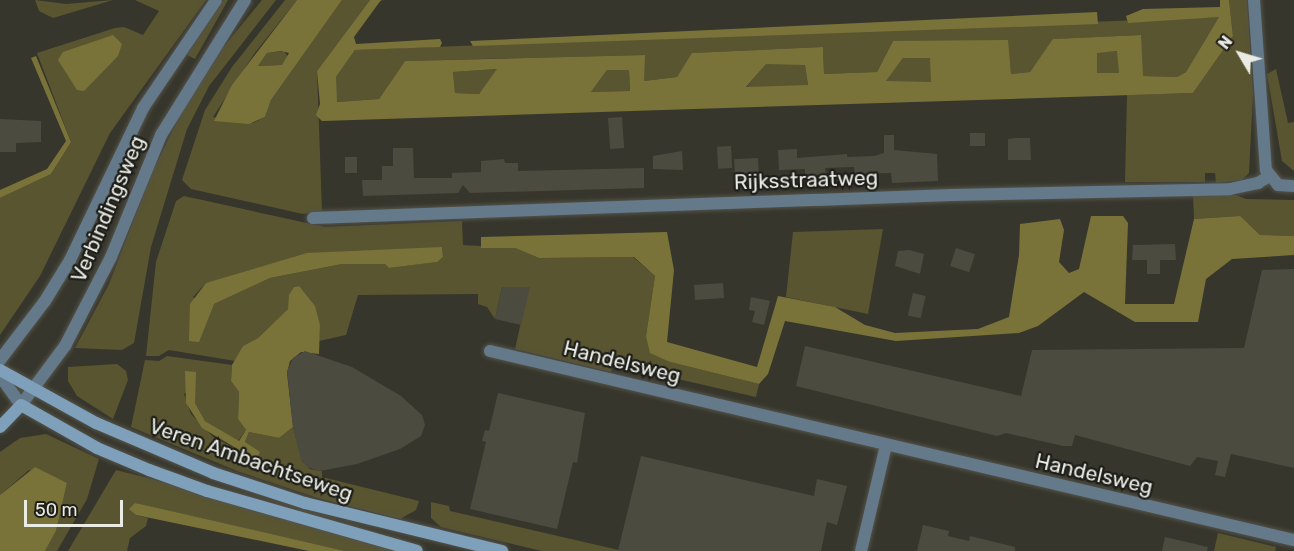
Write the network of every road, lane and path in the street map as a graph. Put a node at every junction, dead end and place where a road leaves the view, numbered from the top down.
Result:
1 (216, 0) edge
2 (245, 0) edge
3 (1254, 0) edge
4 (1269, 177) junction
5 (1294, 186) edge
6 (313, 218) dead end
7 (490, 351) dead end
8 (0, 360) edge
9 (0, 370) edge
10 (0, 376) edge
11 (35, 388) junction
12 (21, 405) junction
13 (0, 427) edge
14 (886, 445) junction
15 (1294, 540) edge
16 (417, 551) edge
17 (502, 551) edge
18 (861, 551) edge

1 - 8 street, Verbindingsweg
2 - 11 street, Verbindingsweg
3 - 4 street
4 - 5 street
4 - 6 street, Rijksstraatweg
7 - 14 street, Handelsweg
9 - 11 main road, Veren Ambachtseweg
10 - 12 street, Veren Ambachtseweg
11 - 12 street, Verbindingsweg
11 - 17 main road, Veren Ambachtseweg
12 - 13 main road, Verbindingsweg
12 - 16 main road, Veren Ambachtseweg
14 - 15 street, Handelsweg
14 - 18 street

